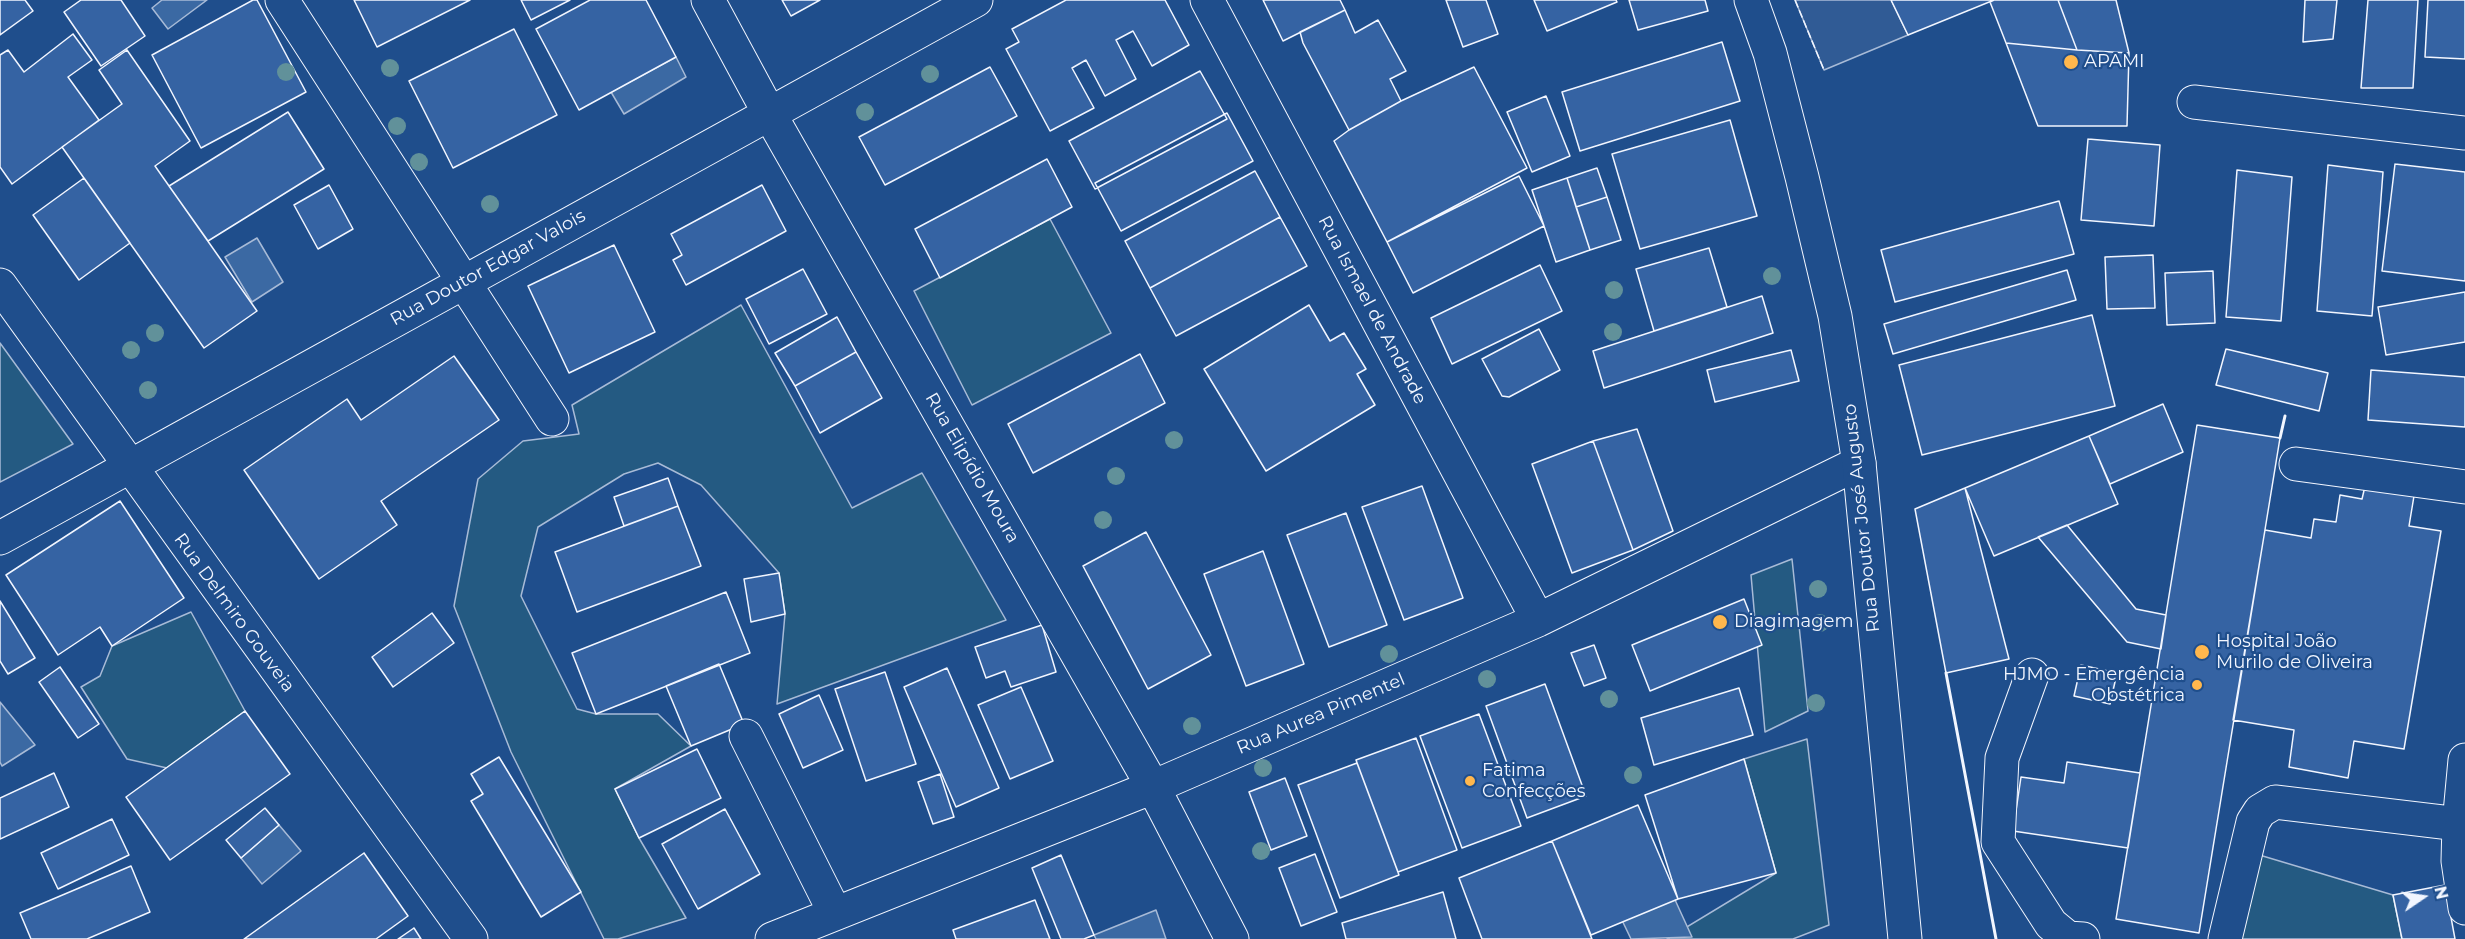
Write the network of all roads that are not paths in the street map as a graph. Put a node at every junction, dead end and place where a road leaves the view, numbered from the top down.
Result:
1 (282, 0) edge
2 (708, 0) edge
3 (976, 0) edge
4 (1207, 0) edge
5 (1751, 0) edge
6 (2194, 102) dead end
7 (769, 113) junction
8 (2465, 133) edge
9 (463, 282) junction
10 (0, 285) edge
11 (552, 419) dead end
12 (1859, 463) junction
13 (2296, 464) dead end
14 (130, 468) junction
15 (2465, 487) edge
16 (0, 538) edge
17 (1538, 620) junction
18 (2032, 675) dead end
19 (746, 736) dead end
20 (2465, 760) edge
21 (1154, 787) junction
22 (2459, 824) junction
23 (2465, 908) edge
24 (835, 913) junction
25 (471, 939) edge
26 (772, 939) edge
27 (1232, 939) edge
28 (1905, 939) edge
29 (2083, 939) edge
30 (2225, 939) edge

1 - 9 street
2 - 7 street, Rua Elipídio Moura
3 - 7 street, Rua Doutor Edgar Valois
4 - 17 street, Rua Ismael de Andrade
5 - 12 street, Rua Doutor José Augusto
6 - 8 street
7 - 9 street, Rua Doutor Edgar Valois
7 - 21 street, Rua Elipídio Moura
9 - 11 street
9 - 14 street, Rua Doutor Edgar Valois
10 - 14 street, Rua Delmiro Gouveia
12 - 17 street, Rua Aurea Pimentel
12 - 28 street, Rua Doutor José Augusto
13 - 15 street
14 - 16 street, Rua Doutor Edgar Valois
14 - 25 street, Rua Delmiro Gouveia
17 - 21 street, Rua Aurea Pimentel
18 - 29 street
19 - 24 street
20 - 22 street
21 - 24 street, Rua Aurea Pimentel
21 - 27 street, Rua Elipídio Moura
22 - 23 street
22 - 30 street
24 - 26 street, Rua Aurea Pimentel

